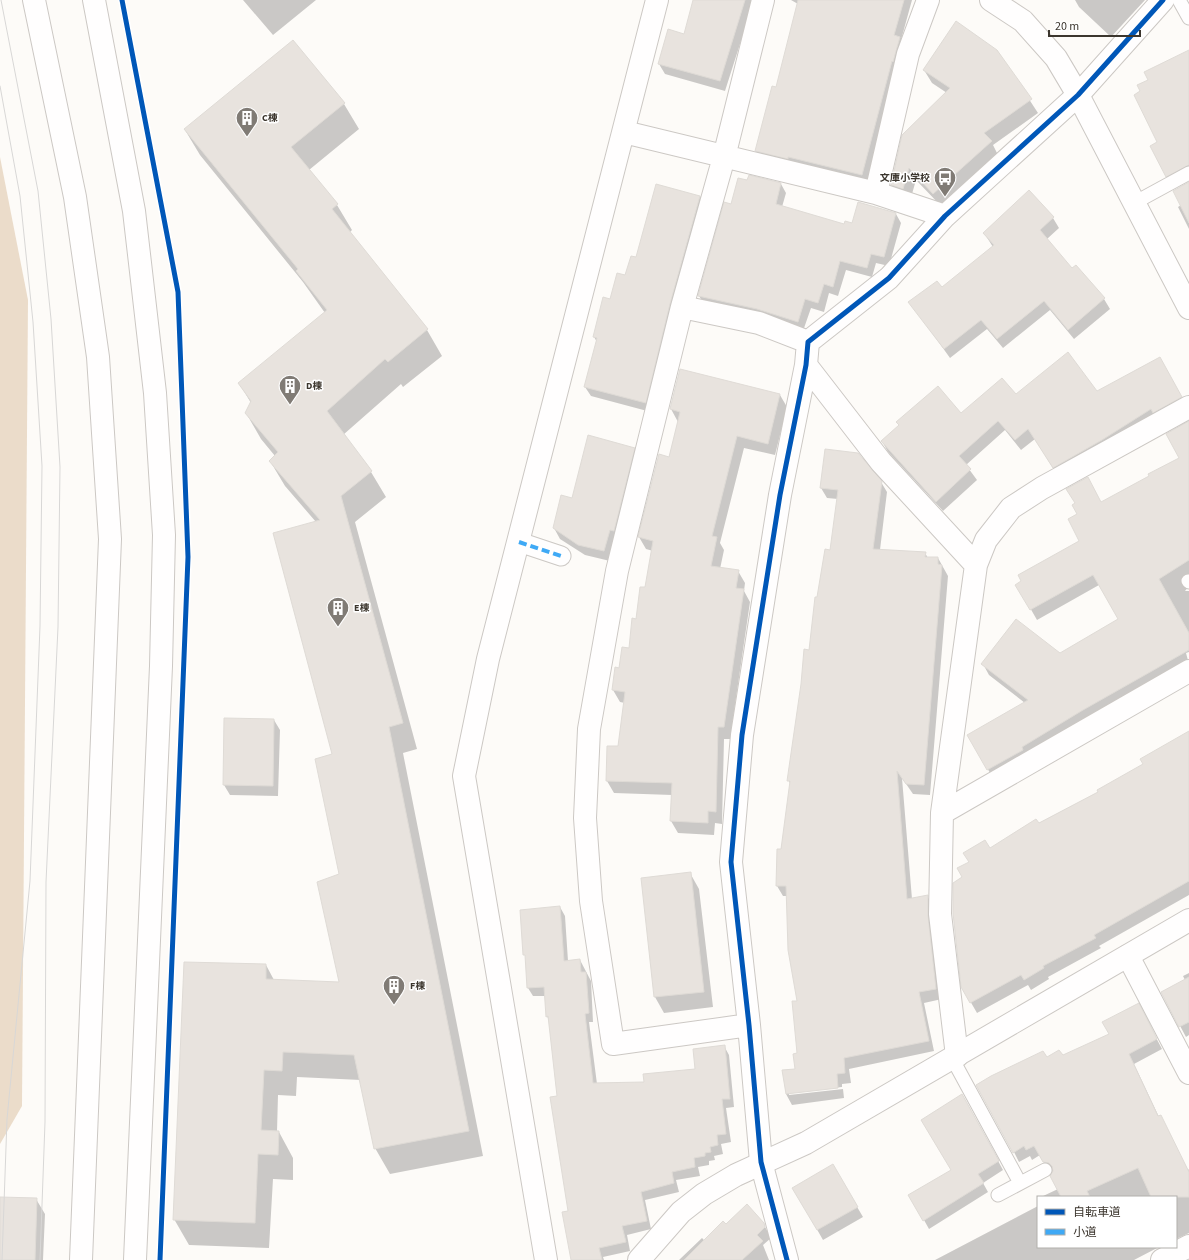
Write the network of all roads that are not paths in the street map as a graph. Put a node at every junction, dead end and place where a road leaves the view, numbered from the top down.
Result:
1 (34, 0) edge
2 (94, 0) edge
3 (657, 0) edge
4 (763, 0) edge
5 (928, 0) edge
6 (991, 0) edge
7 (1163, 0) edge
8 (1178, 0) edge
9 (1189, 18) edge
10 (1078, 95) junction
11 (624, 132) junction
12 (724, 157) junction
13 (1189, 173) edge
14 (876, 193) junction
15 (1134, 203) junction
16 (945, 216) junction
17 (682, 307) junction
18 (1189, 308) edge
19 (808, 342) junction
20 (806, 365) junction
21 (1189, 407) edge
22 (519, 542) junction
23 (561, 556) dead end
24 (976, 565) junction
25 (1189, 671) edge
26 (942, 813) junction
27 (1189, 920) edge
28 (1128, 956) junction
29 (749, 1025) junction
30 (954, 1057) junction
31 (1189, 1073) edge
32 (761, 1162) junction
33 (1045, 1170) dead end
34 (1020, 1183) junction
35 (998, 1196) dead end
36 (1189, 1246) edge
37 (81, 1260) edge
38 (135, 1260) edge
39 (546, 1260) edge
40 (639, 1260) edge
41 (787, 1260) edge
42 (1162, 1260) edge

1 - 37 street
2 - 38 street
3 - 11 street
4 - 12 street
5 - 14 street
6 - 10 street
7 - 10 street
8 - 9 lane
10 - 15 street
10 - 16 street
11 - 12 street
11 - 22 street
12 - 14 street
12 - 17 street
13 - 15 lane
14 - 16 street
15 - 18 street
16 - 19 street
17 - 19 street
17 - 29 street
19 - 20 street
20 - 24 street
20 - 29 street
21 - 24 street
22 - 23 street
22 - 39 street
24 - 26 street
25 - 26 street
26 - 30 street
27 - 28 street
28 - 30 street
28 - 31 street
29 - 32 street
30 - 32 street
30 - 34 lane
32 - 40 street
32 - 41 street
33 - 34 lane
34 - 35 lane
36 - 42 street

